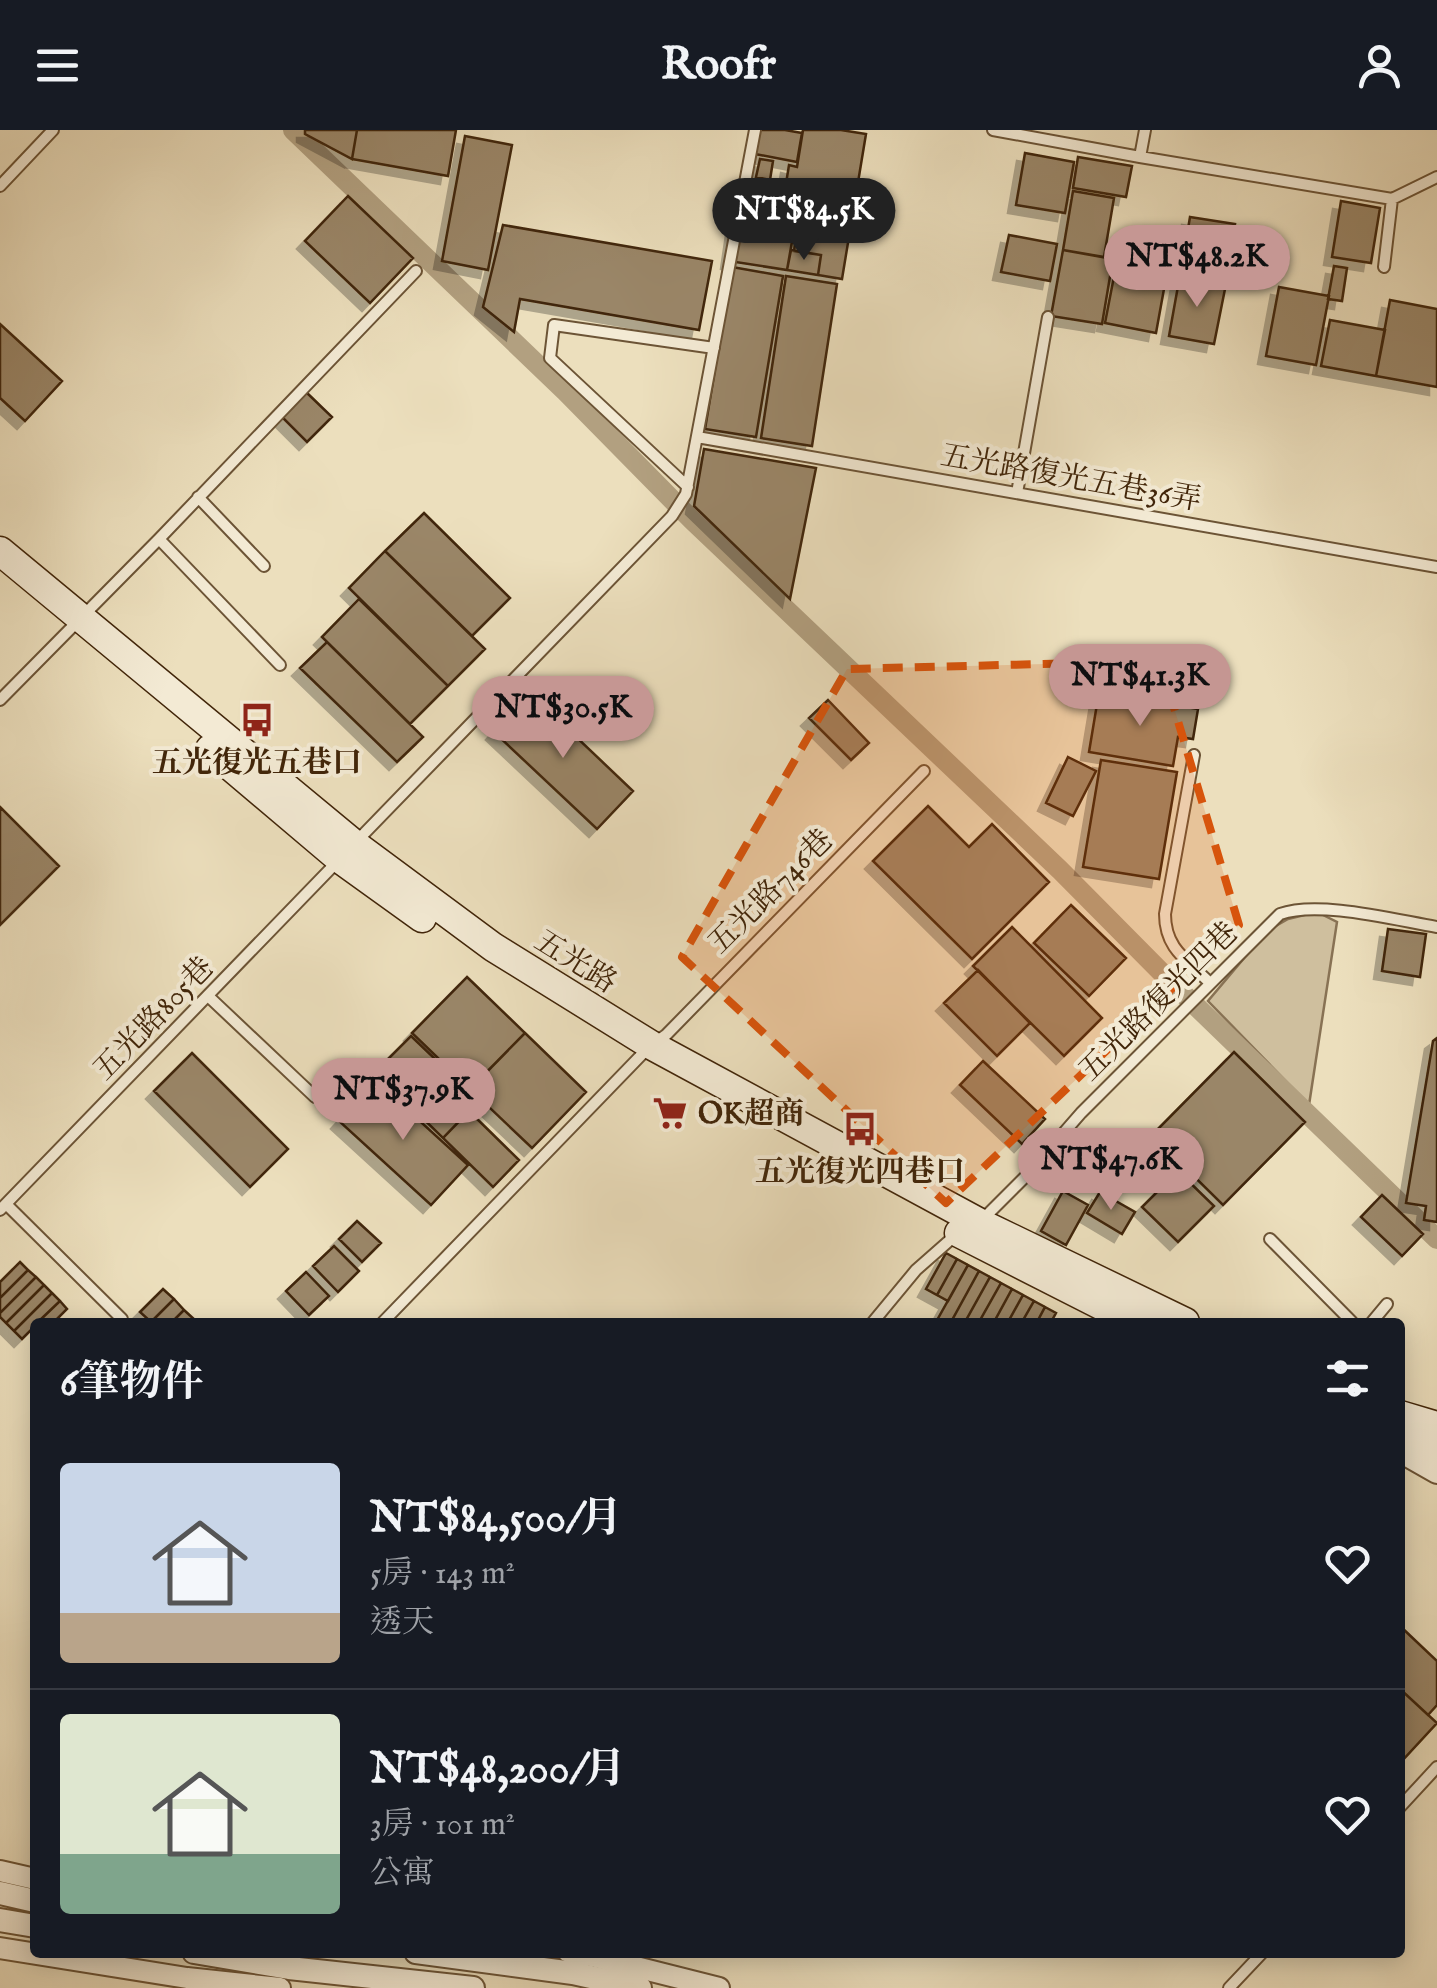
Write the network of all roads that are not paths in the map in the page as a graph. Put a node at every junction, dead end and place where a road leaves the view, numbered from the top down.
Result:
1 (53, 130) edge
2 (754, 130) edge
3 (993, 130) edge
4 (1144, 130) edge
5 (1140, 157) junction
6 (1437, 178) edge
7 (0, 186) edge
8 (1392, 199) junction
9 (1384, 266) dead end
10 (416, 271) dead end
11 (1048, 317) dead end
12 (714, 348) junction
13 (697, 437) junction
14 (687, 490) junction
15 (1017, 493) junction
16 (198, 497) junction
17 (159, 540) junction
18 (0, 551) edge
19 (264, 566) dead end
20 (1437, 567) edge
21 (0, 576) edge
22 (74, 624) junction
23 (280, 665) dead end
24 (0, 700) edge
25 (1194, 755) dead end
26 (924, 770) dead end
27 (347, 852) junction
28 (1437, 927) edge
29 (1210, 983) junction
30 (208, 996) junction
31 (644, 1053) junction
32 (314, 1098) dead end
33 (3, 1207) edge
34 (969, 1228) junction
35 (1270, 1239) dead end
36 (1387, 1304) dead end
37 (1096, 1314) edge
38 (122, 1318) dead end
39 (388, 1318) edge
40 (876, 1318) edge
41 (1175, 1318) edge
42 (1348, 1318) edge
43 (1375, 1318) edge
44 (1405, 1416) edge
45 (1437, 1426) edge
46 (1405, 1439) edge
47 (1437, 1448) edge
48 (1405, 1455) edge
49 (1437, 1472) edge
50 (1437, 1767) edge
51 (1405, 1802) edge
52 (0, 1871) edge
53 (30, 1878) edge
54 (0, 1893) edge
55 (30, 1900) edge
56 (0, 1920) edge
57 (30, 1925) edge
58 (0, 1948) edge
59 (30, 1953) edge
60 (62, 1958) edge
61 (230, 1958) edge
62 (461, 1958) edge
63 (600, 1958) edge
64 (1257, 1958) edge
65 (280, 1988) edge
66 (473, 1988) edge
67 (640, 1988) edge
68 (719, 1988) edge
69 (1229, 1988) edge

1 - 7 lane
2 - 12 lane
3 - 5 lane
4 - 5 lane
5 - 8 lane
6 - 8 lane
8 - 9 lane
10 - 16 lane
11 - 15 lane
12 - 13 lane
12 - 14 lane
13 - 14 lane
13 - 15 lane, 五光路復光五巷36弄
14 - 27 lane, 五光路805巷
15 - 20 lane, 五光路復光五巷36弄
16 - 17 lane
16 - 19 lane
17 - 22 lane
17 - 23 lane
18 - 22 main road, 五光路
21 - 22 main road, 五光路
22 - 24 lane
22 - 27 main road, 五光路
25 - 29 lane
26 - 31 lane, 五光路746巷
27 - 30 lane, 五光路805巷
27 - 31 main road, 五光路
28 - 29 lane, 五光路復光四巷
29 - 34 lane, 五光路復光四巷
30 - 32 lane
30 - 33 lane, 五光路805巷
31 - 34 main road, 五光路
31 - 39 lane, 五光路746巷
33 - 38 lane
34 - 37 main road, 五光路
34 - 40 lane, 五光路復光四巷
34 - 41 main road, 五光路
35 - 42 lane
36 - 43 lane
44 - 45 main road
46 - 47 main road
48 - 49 street
50 - 51 lane
52 - 53 street
54 - 55 street
56 - 57 street
58 - 59 street
60 - 65 street
61 - 66 street
62 - 67 street
63 - 68 street
64 - 69 lane

